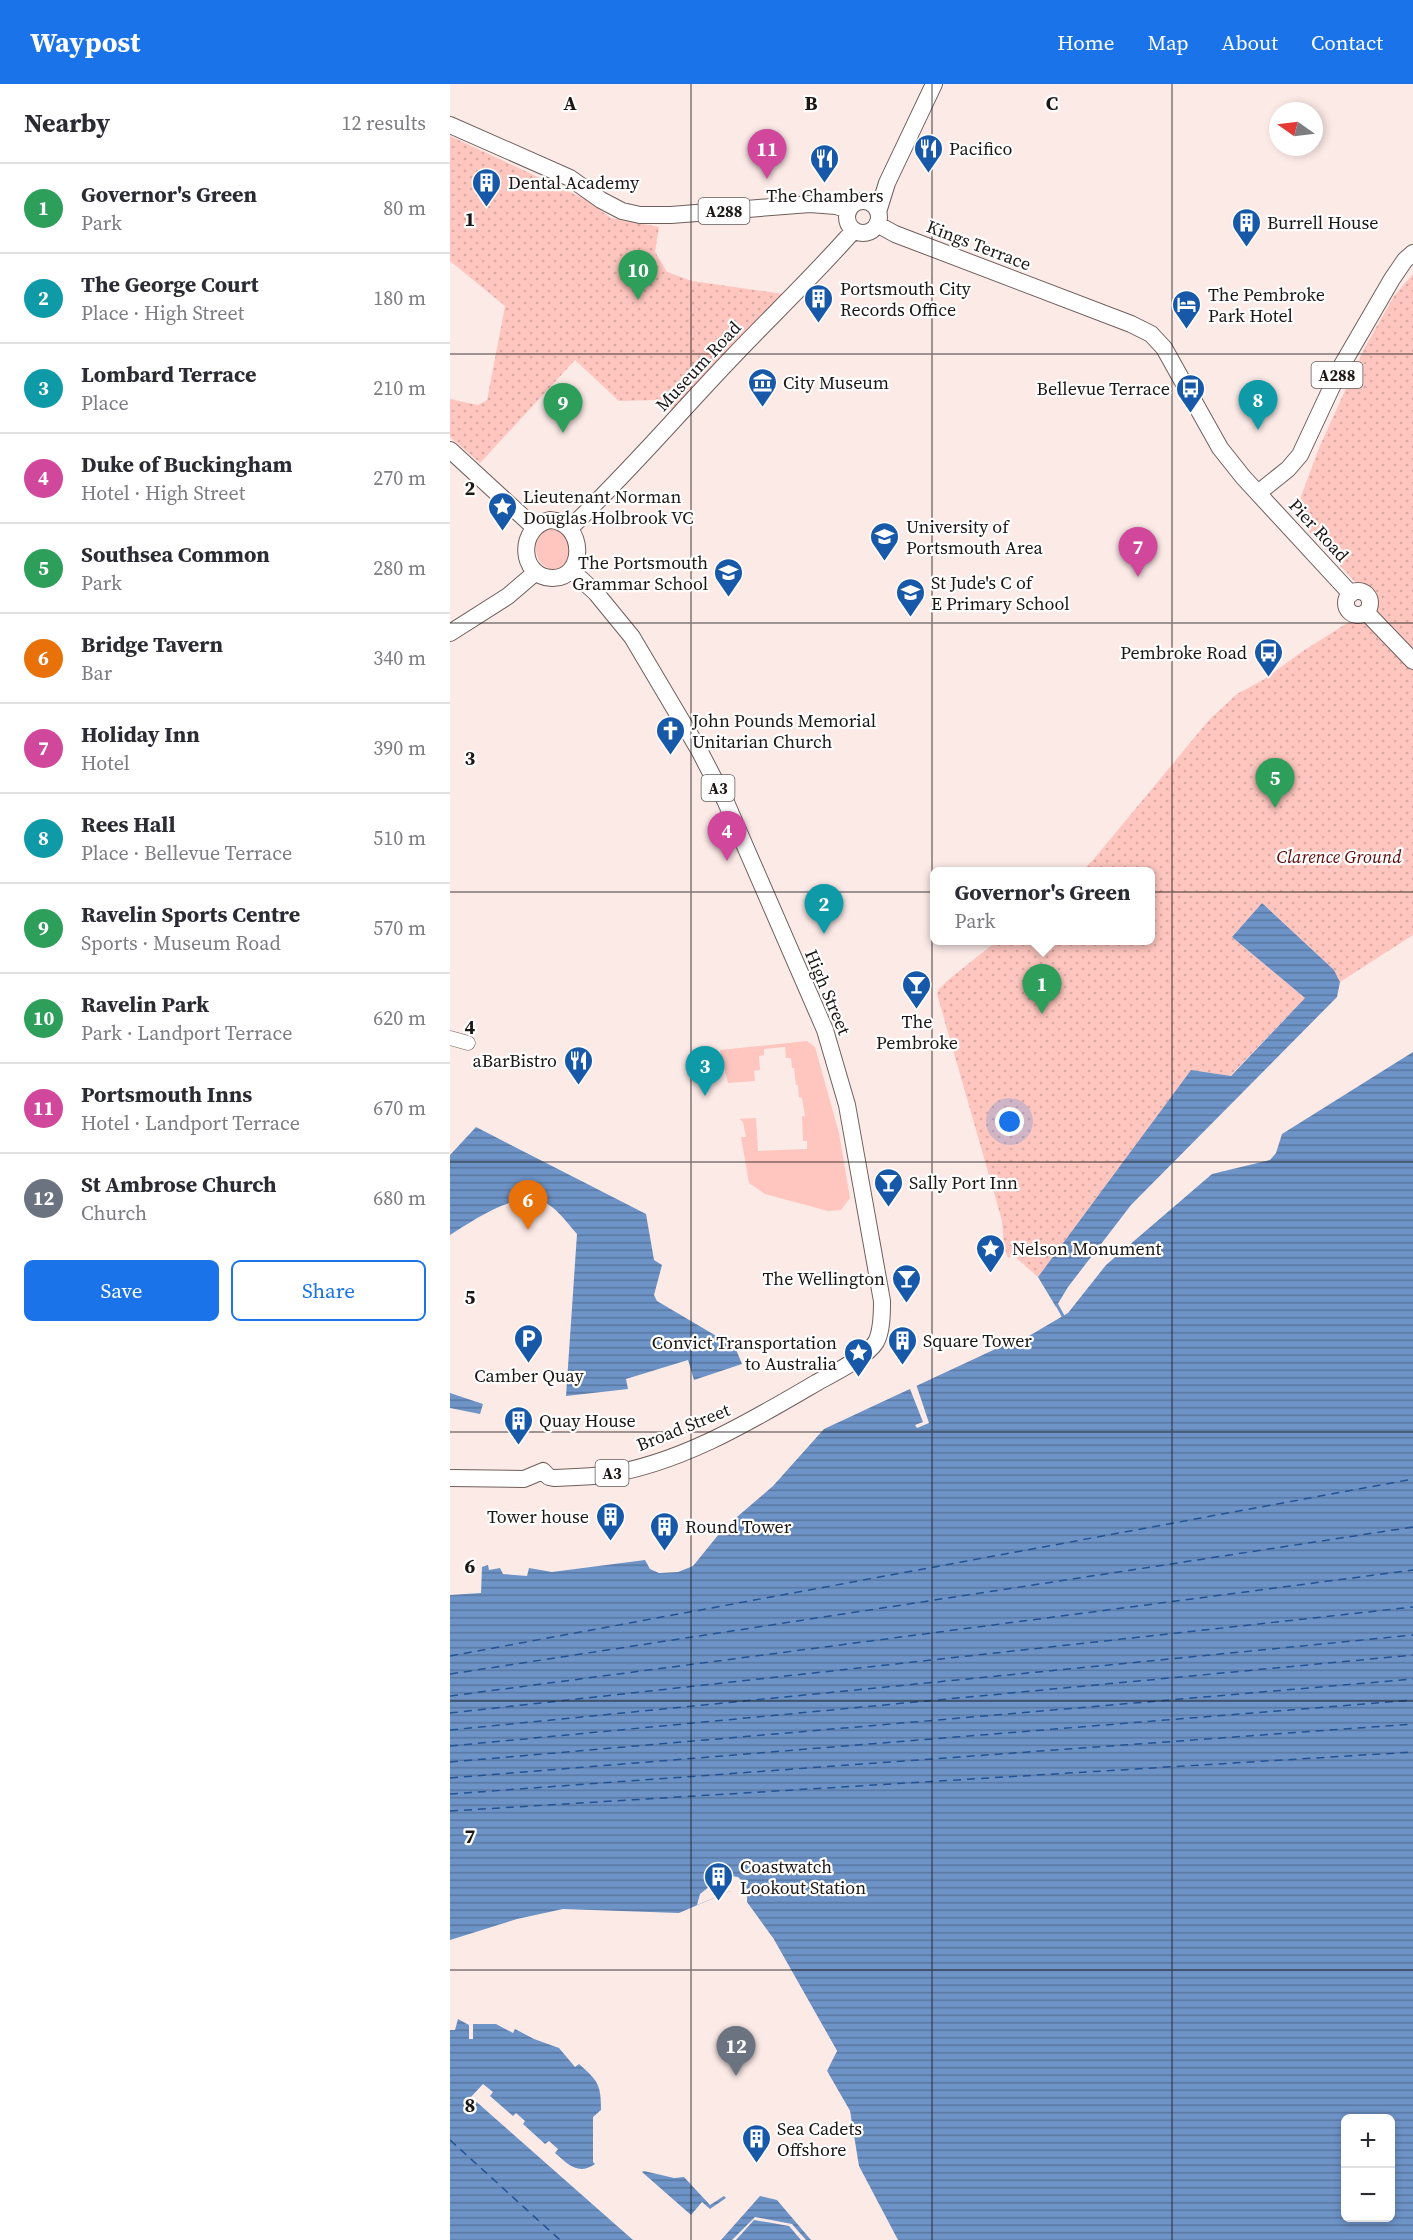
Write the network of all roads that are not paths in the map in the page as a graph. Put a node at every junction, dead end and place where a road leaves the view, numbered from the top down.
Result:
1 (934, 84) edge
2 (450, 125) edge
3 (849, 210) junction
4 (873, 212) junction
5 (854, 230) junction
6 (1413, 253) edge
7 (450, 450) edge
8 (1258, 493) junction
9 (534, 526) junction
10 (570, 528) junction
11 (571, 570) junction
12 (536, 572) junction
13 (450, 633) edge
14 (1413, 661) edge
15 (450, 1038) edge
16 (468, 1043) dead end
17 (876, 1341) joint
18 (450, 1478) edge

1 - 4 main road
2 - 3 main road, A288
3 - 4 main road
3 - 5 main road
4 - 5 main road
4 - 8 main road, Kings Terrace
5 - 10 main road, Museum Road
6 - 8 main road, A288
7 - 9 main road
8 - 14 main road, Pier Road
9 - 10 main road
9 - 12 main road
10 - 11 main road
11 - 12 main road
11 - 17 main road, High Street / A3
12 - 13 main road
15 - 16 street
17 - 18 main road, Broad Street / A3

